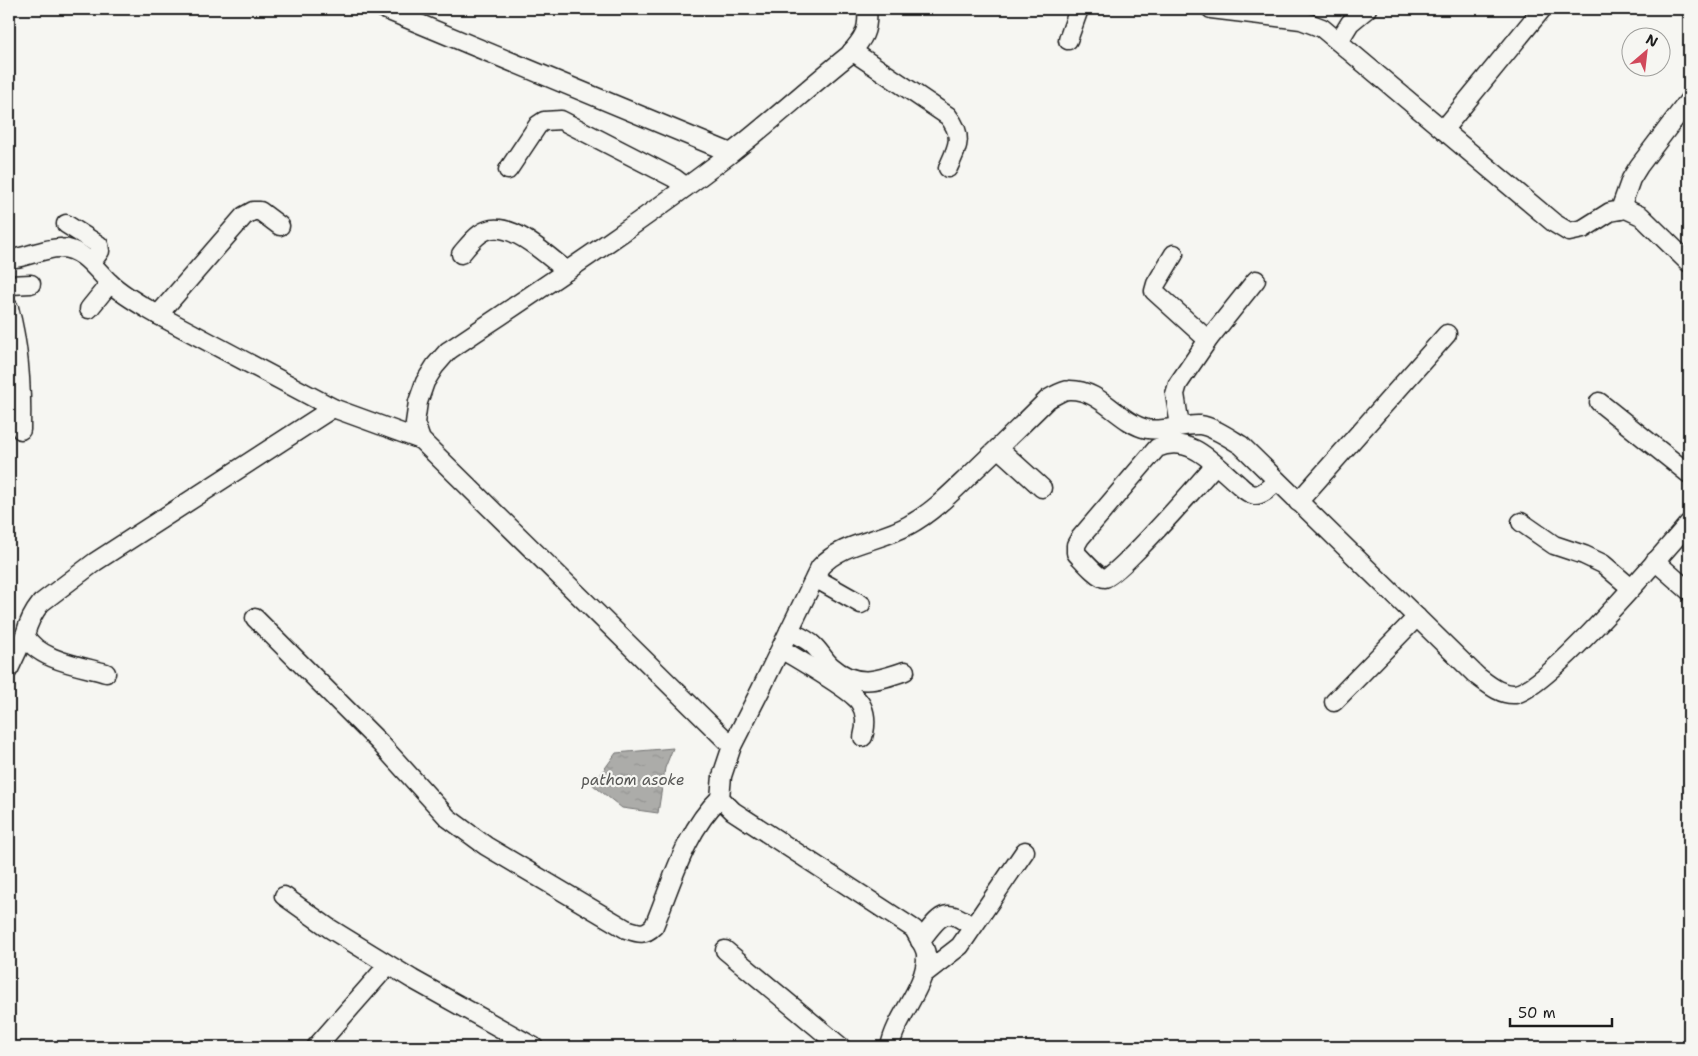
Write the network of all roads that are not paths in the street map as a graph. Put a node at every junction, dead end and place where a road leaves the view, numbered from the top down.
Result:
1 (384, 9) edge
2 (867, 9) edge
3 (1079, 9) edge
4 (1211, 9) edge
5 (1366, 9) edge
6 (1542, 9) edge
7 (1244, 11) edge
8 (1068, 40) dead end
9 (1340, 41) junction
10 (852, 51) junction
11 (1689, 100) edge
12 (1444, 130) junction
13 (731, 153) junction
14 (948, 168) dead end
15 (508, 170) dead end
16 (686, 187) junction
17 (1620, 210) junction
18 (66, 224) dead end
19 (280, 226) dead end
20 (461, 254) dead end
21 (1174, 254) dead end
22 (9, 258) edge
23 (92, 262) junction
24 (1689, 263) edge
25 (567, 271) junction
26 (1256, 280) dead end
27 (110, 282) junction
28 (31, 284) dead end
29 (9, 285) edge
30 (9, 308) edge
31 (89, 309) dead end
32 (158, 315) junction
33 (1447, 334) dead end
34 (1208, 340) junction
35 (1599, 402) dead end
36 (333, 408) junction
37 (1180, 426) junction
38 (21, 430) dead end
39 (421, 440) junction
40 (998, 448) junction
41 (1215, 465) junction
42 (1689, 474) edge
43 (1277, 481) junction
44 (1042, 488) dead end
45 (1298, 502) junction
46 (1521, 522) dead end
47 (1689, 523) edge
48 (1655, 561) junction
49 (814, 578) junction
50 (1631, 588) junction
51 (1689, 591) edge
52 (861, 604) dead end
53 (1417, 617) junction
54 (255, 618) dead end
55 (789, 631) junction
56 (25, 635) junction
57 (781, 649) junction
58 (9, 669) edge
59 (905, 671) dead end
60 (106, 673) dead end
61 (1334, 702) dead end
62 (864, 737) dead end
63 (732, 746) junction
64 (720, 798) junction
65 (1025, 852) dead end
66 (284, 896) dead end
67 (972, 927) junction
68 (920, 940) junction
69 (725, 950) dead end
70 (388, 964) junction
71 (924, 974) junction
72 (316, 1047) edge
73 (534, 1047) edge
74 (841, 1047) edge
75 (890, 1047) edge

1 - 13 street
2 - 10 street
3 - 8 street
4 - 7 street
5 - 9 street
6 - 12 street
7 - 9 street
9 - 12 street
10 - 13 street
10 - 14 street
11 - 17 street
12 - 17 street
13 - 16 street
15 - 16 street
16 - 25 street
17 - 24 street
18 - 23 street
19 - 32 street
20 - 25 street
21 - 34 street
22 - 23 street
23 - 27 street
25 - 39 street
26 - 34 street
27 - 31 street
27 - 32 street
28 - 29 street
30 - 38 street
32 - 36 street
33 - 45 street
34 - 37 street
35 - 42 street
36 - 39 street
36 - 56 street
37 - 40 street
37 - 43 street
39 - 63 street
40 - 44 street
40 - 49 street
41 - 41 street
41 - 43 street
43 - 45 street
45 - 53 street
46 - 50 street
47 - 48 street
48 - 50 street
48 - 51 street
49 - 52 street
49 - 55 street
50 - 53 street
53 - 61 street
54 - 64 street
55 - 57 street
55 - 59 street
56 - 58 street
56 - 60 street
57 - 62 street
57 - 63 street
63 - 64 street
64 - 68 street
65 - 67 street
66 - 70 street
67 - 68 street
67 - 71 street
68 - 71 street
69 - 74 street
70 - 72 street
70 - 73 street
71 - 75 street

